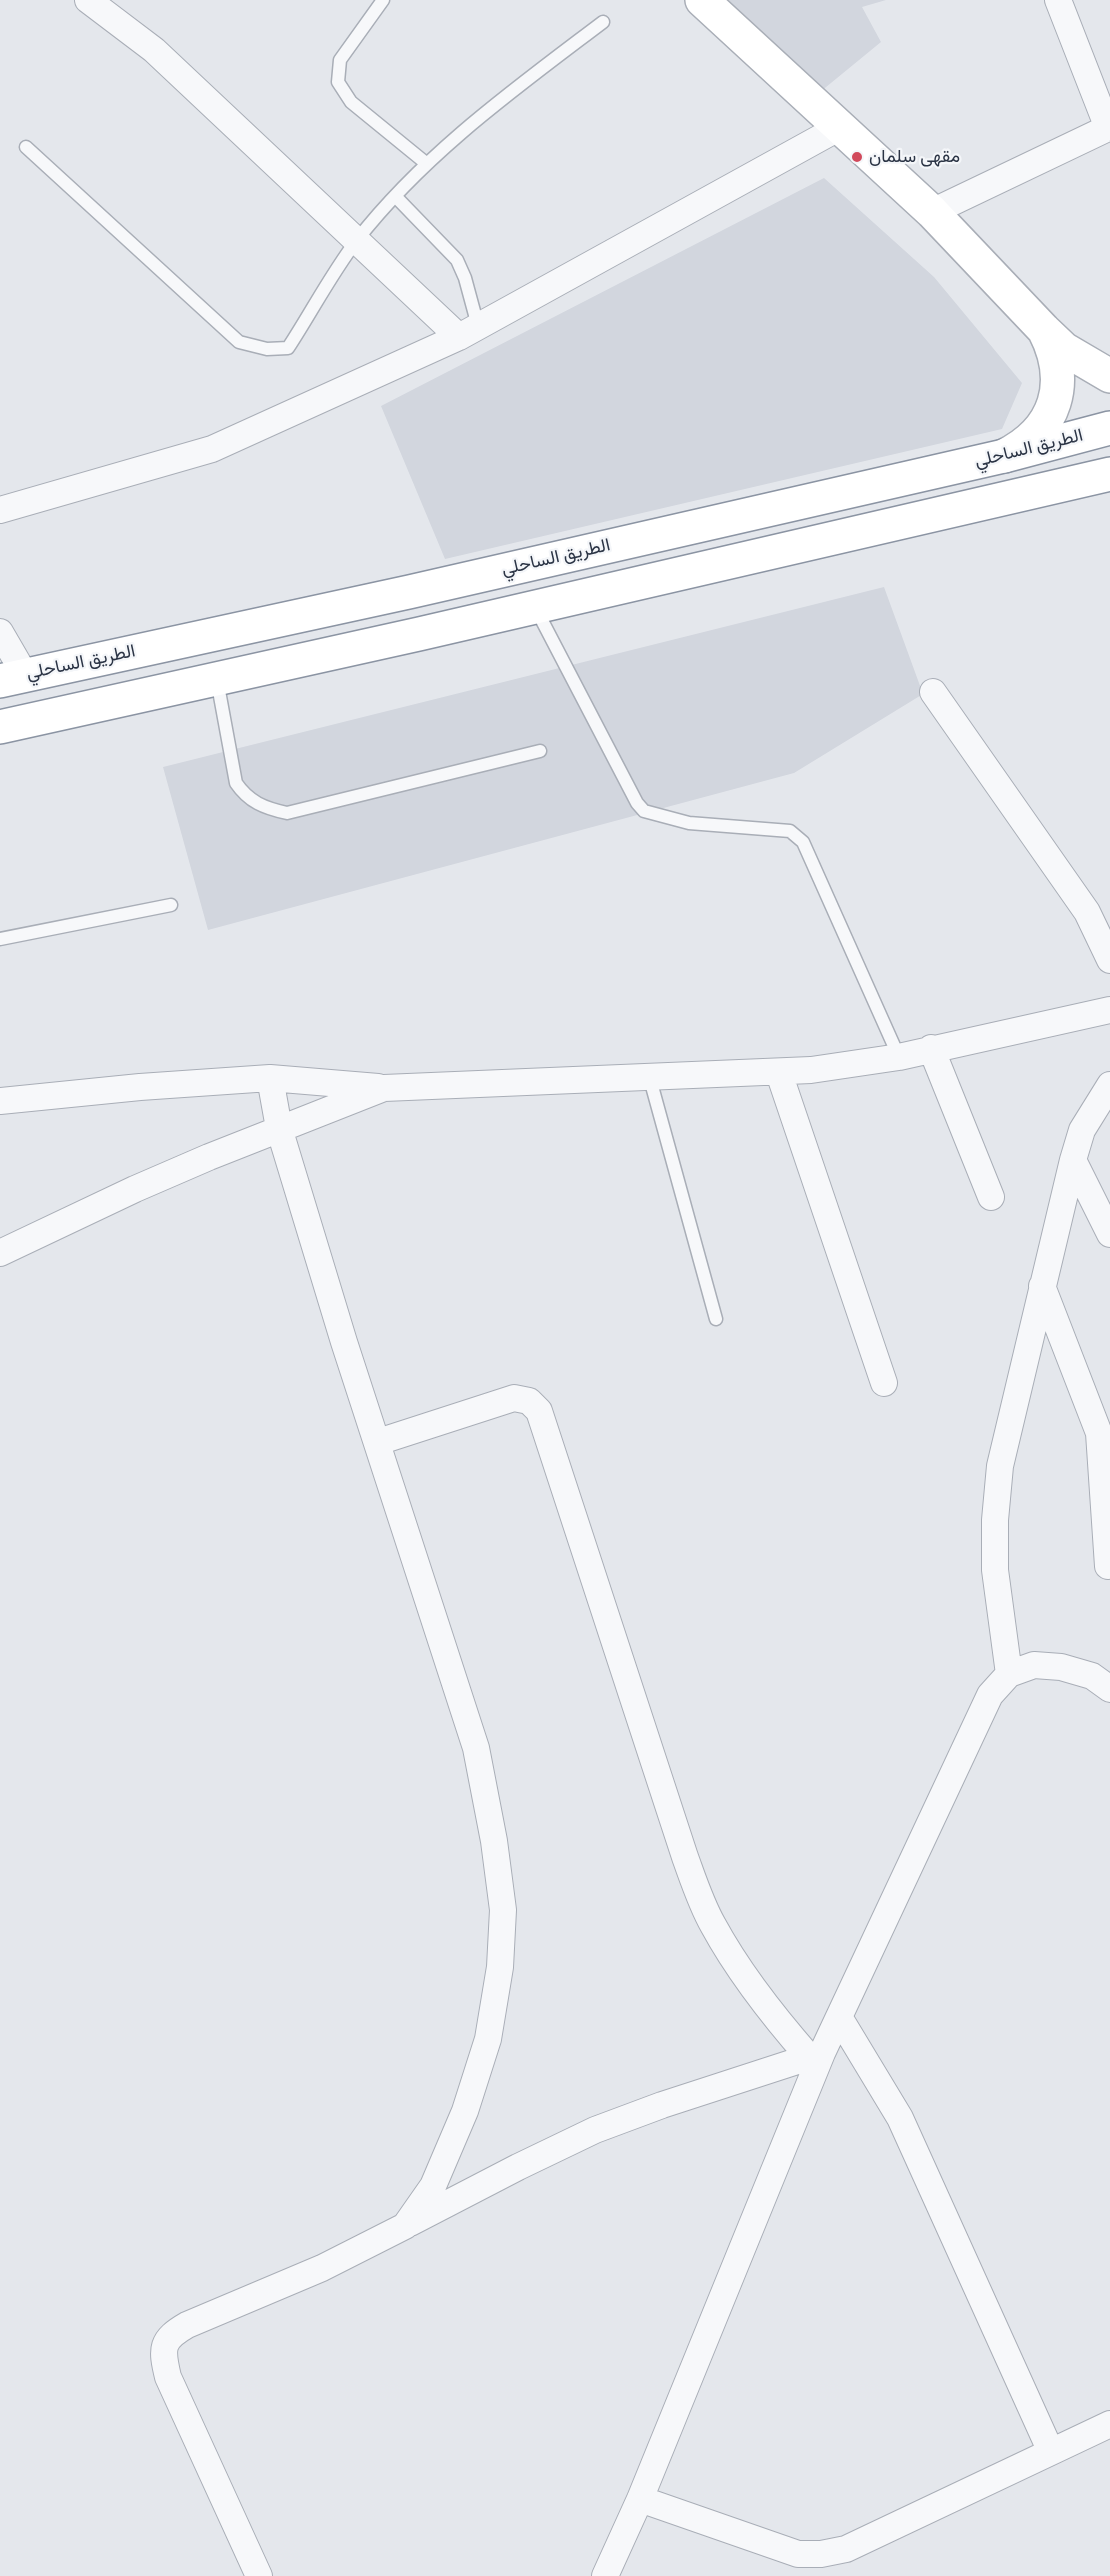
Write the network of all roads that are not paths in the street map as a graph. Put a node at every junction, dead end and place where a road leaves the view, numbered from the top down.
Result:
1 (88, 0) edge
2 (383, 0) edge
3 (702, 0) edge
4 (1058, 0) edge
5 (603, 22) dead end
6 (840, 127) junction
7 (1109, 127) edge
8 (26, 147) dead end
9 (426, 164) junction
10 (396, 197) junction
11 (932, 212) junction
12 (357, 241) junction
13 (1044, 330) junction
14 (469, 331) junction
15 (1110, 376) edge
16 (1110, 428) edge
17 (1004, 456) junction
18 (1110, 474) edge
19 (0, 510) edge
20 (534, 605) junction
21 (0, 632) edge
22 (13, 678) edge
23 (217, 679) junction
24 (933, 692) dead end
25 (0, 727) edge
26 (540, 751) dead end
27 (171, 904) dead end
28 (0, 939) edge
29 (1110, 960) edge
30 (1110, 1010) edge
31 (931, 1048) junction
32 (899, 1057) junction
33 (779, 1073) junction
34 (270, 1078) junction
35 (650, 1078) junction
36 (1110, 1085) edge
37 (384, 1088) junction
38 (0, 1101) edge
39 (279, 1128) junction
40 (1073, 1160) junction
41 (992, 1197) dead end
42 (1110, 1234) edge
43 (0, 1254) edge
44 (1042, 1286) junction
45 (716, 1319) dead end
46 (884, 1383) dead end
47 (378, 1442) junction
48 (1108, 1566) dead end
49 (1009, 1674) junction
50 (1110, 1689) edge
51 (838, 2018) junction
52 (815, 2055) junction
53 (405, 2226) junction
54 (1110, 2424) edge
55 (1051, 2452) junction
56 (640, 2499) junction
57 (259, 2576) edge
58 (605, 2576) edge

1 - 12 street
2 - 9 lane
3 - 6 main road
4 - 7 street
5 - 9 lane
6 - 11 main road
6 - 14 street
7 - 11 street
8 - 12 lane
9 - 10 lane
10 - 12 lane
10 - 14 lane
11 - 13 main road
12 - 14 street
13 - 15 main road
13 - 17 main road
14 - 19 street
16 - 17 main road, الطريق الساحلي
17 - 22 main road, الطريق الساحلي
18 - 20 main road
20 - 23 main road
20 - 32 lane
21 - 22 street
23 - 25 main road
23 - 26 lane
24 - 29 street
27 - 28 lane
30 - 31 street
31 - 32 street
31 - 41 street
32 - 33 street
33 - 35 street
33 - 46 street
34 - 37 street
34 - 38 street
34 - 39 street
35 - 37 street
35 - 45 lane
36 - 40 street
37 - 39 street
39 - 43 street
39 - 47 street
40 - 42 street
40 - 44 street
44 - 48 street
44 - 49 street
47 - 52 street
47 - 53 street
49 - 50 street
49 - 51 street
51 - 52 street
51 - 55 street
52 - 53 street
52 - 56 street
53 - 57 street
54 - 55 street
55 - 56 street
56 - 58 street

